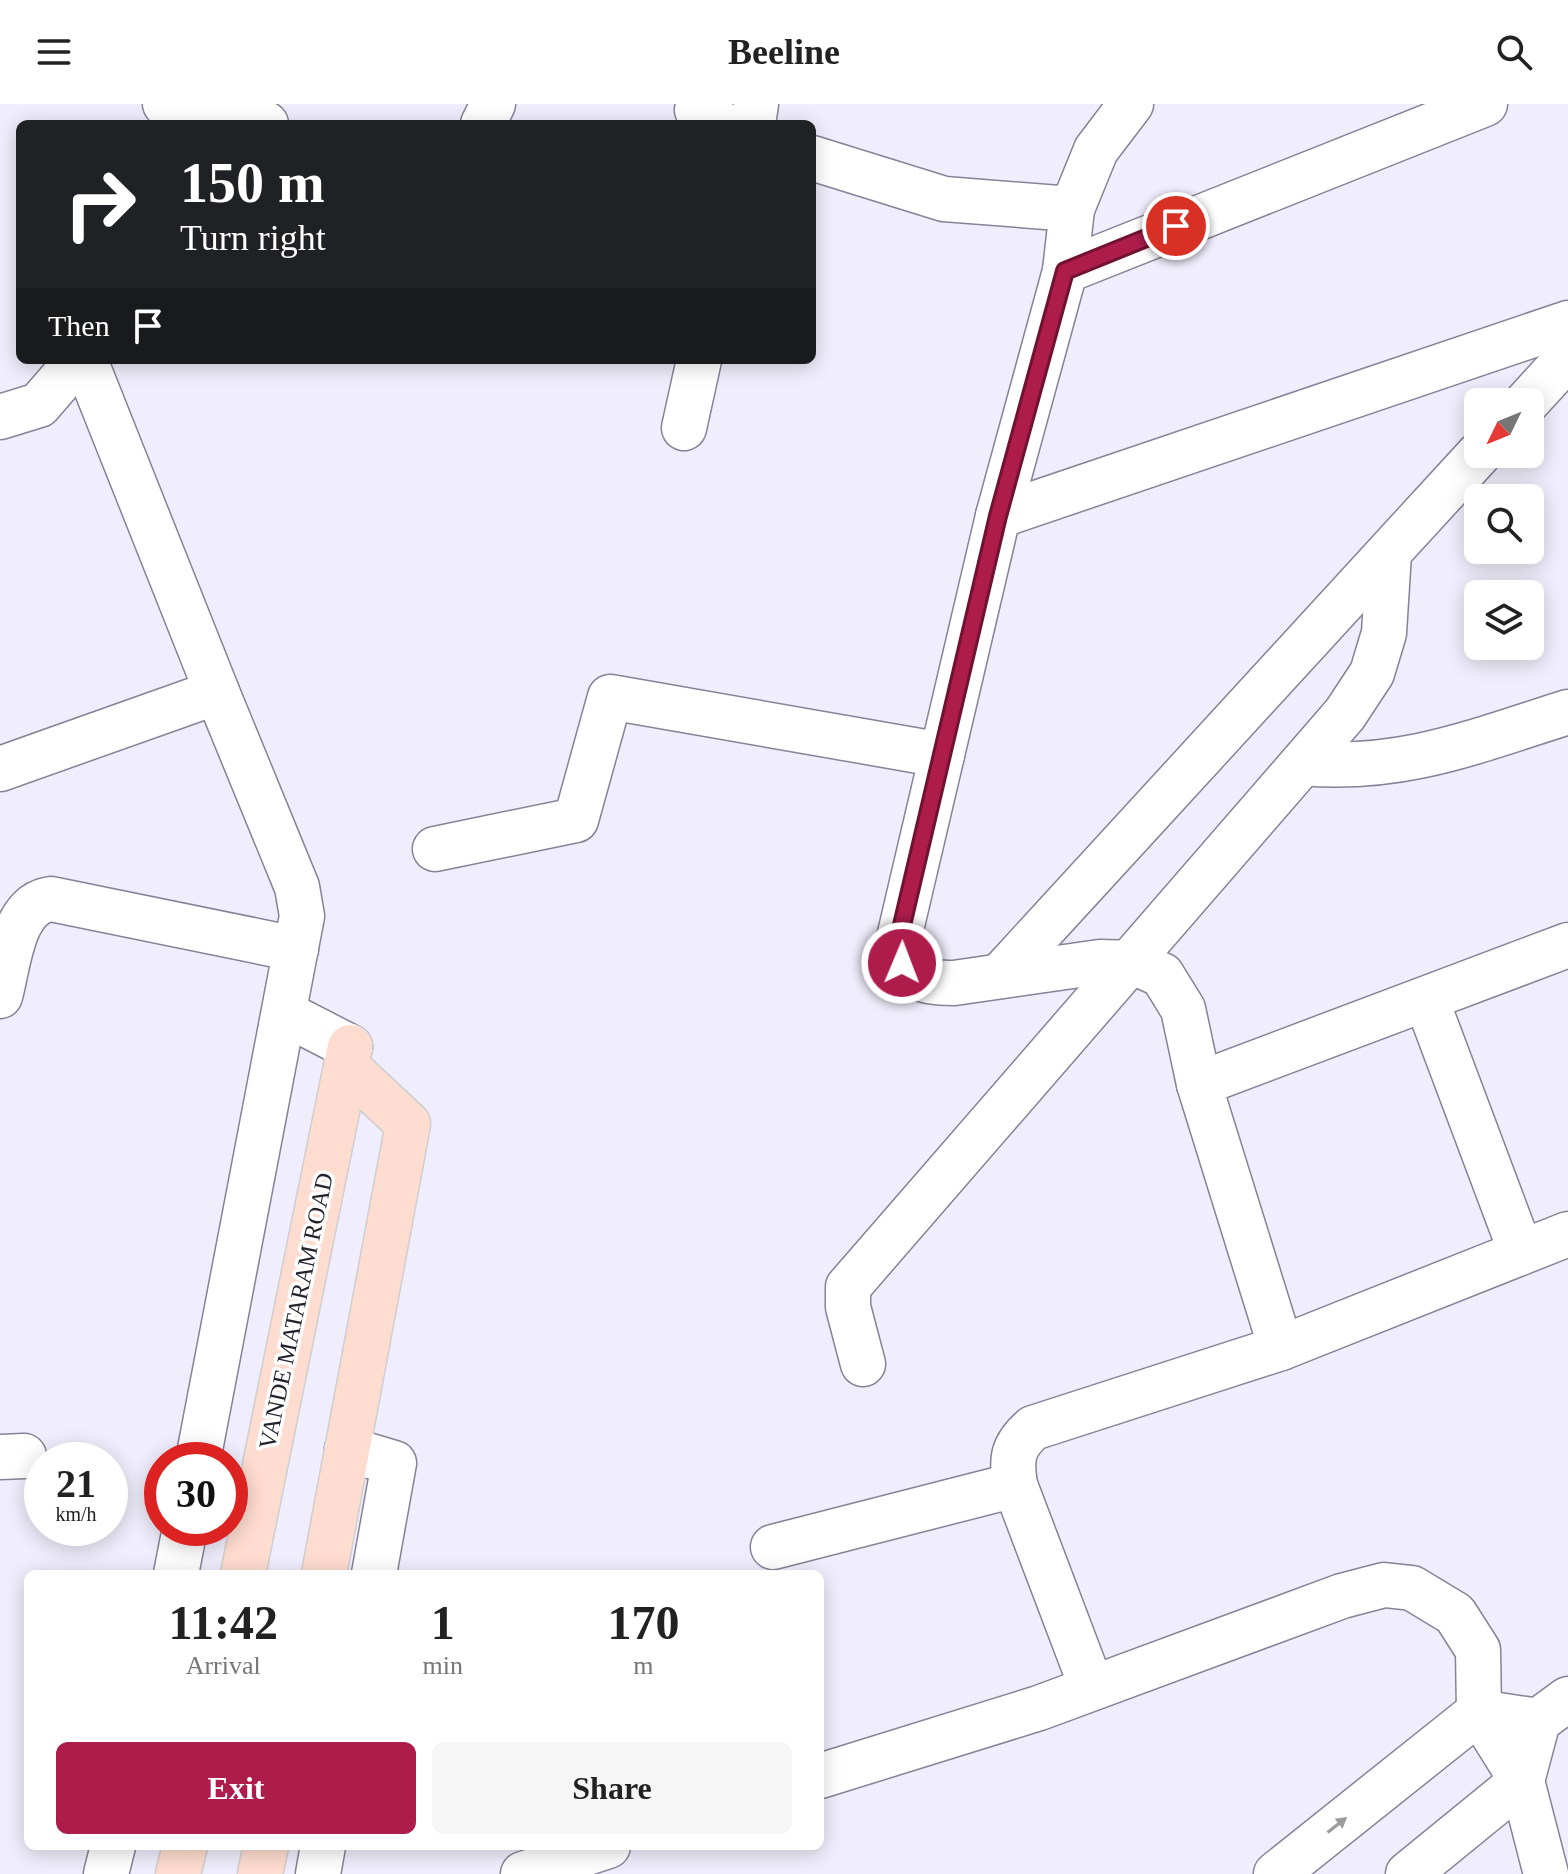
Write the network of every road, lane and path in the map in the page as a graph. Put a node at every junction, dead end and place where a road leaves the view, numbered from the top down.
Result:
1 (165, 104) edge
2 (1131, 104) edge
3 (1485, 104) edge
4 (246, 120) edge
5 (816, 159) edge
6 (1072, 209) junction
7 (1065, 271) junction
8 (1568, 323) edge
9 (1568, 357) edge
10 (75, 364) edge
11 (87, 364) edge
12 (698, 364) edge
13 (1540, 388) edge
14 (0, 417) edge
15 (684, 428) dead end
16 (1466, 468) edge
17 (998, 516) junction
18 (1389, 553) junction
19 (217, 692) junction
20 (1568, 712) edge
21 (942, 755) junction
22 (1303, 763) junction
23 (0, 769) edge
24 (435, 849) dead end
25 (1568, 945) edge
26 (296, 949) junction
27 (1126, 963) junction
28 (1000, 976) junction
29 (0, 996) edge
30 (1426, 999) junction
31 (284, 1013) junction
32 (348, 1056) junction
33 (1199, 1084) junction
34 (1568, 1234) edge
35 (1521, 1252) junction
36 (1281, 1348) junction
37 (863, 1364) dead end
38 (201, 1442) edge
39 (347, 1449) junction
40 (1015, 1485) junction
41 (181, 1546) edge
42 (773, 1547) dead end
43 (177, 1570) edge
44 (244, 1570) edge
45 (325, 1570) edge
46 (375, 1570) edge
47 (1092, 1688) junction
48 (1553, 1710) edge
49 (1479, 1712) junction
50 (824, 1775) edge
51 (1522, 1781) junction
52 (112, 1850) edge
53 (184, 1850) edge
54 (265, 1850) edge
55 (322, 1850) edge
56 (512, 1850) edge
57 (596, 1850) edge
58 (106, 1874) edge
59 (178, 1874) edge
60 (260, 1874) edge
61 (318, 1874) edge
62 (521, 1874) edge
63 (1276, 1874) edge
64 (1408, 1874) edge
65 (1546, 1874) edge

1 - 4 street
2 - 6 street
3 - 7 street
5 - 6 street
6 - 7 street
7 - 17 street
8 - 17 street
9 - 13 street
10 - 14 street
11 - 19 street
12 - 15 street
16 - 18 street
17 - 21 street
18 - 22 street
18 - 28 street
19 - 23 street
19 - 26 street
20 - 22 street
21 - 24 street
21 - 28 street
22 - 27 street
25 - 30 street
26 - 29 street
26 - 31 street
27 - 28 street
27 - 33 street
27 - 37 street
30 - 33 street
30 - 35 street
31 - 32 street
31 - 38 street
32 - 39 main road
32 - 44 main road, VANDE MATARAM ROAD
33 - 36 street
34 - 35 street
35 - 36 street
36 - 40 street
39 - 45 main road
39 - 46 street
40 - 42 street
40 - 47 street
41 - 43 street
47 - 49 street
47 - 50 street
48 - 49 street
48 - 51 street
49 - 51 street
63 -> 49 street
51 - 64 street
51 - 65 street
52 - 58 street
53 - 59 main road
54 - 60 main road
55 - 61 street
56 - 62 street
57 - 62 street

